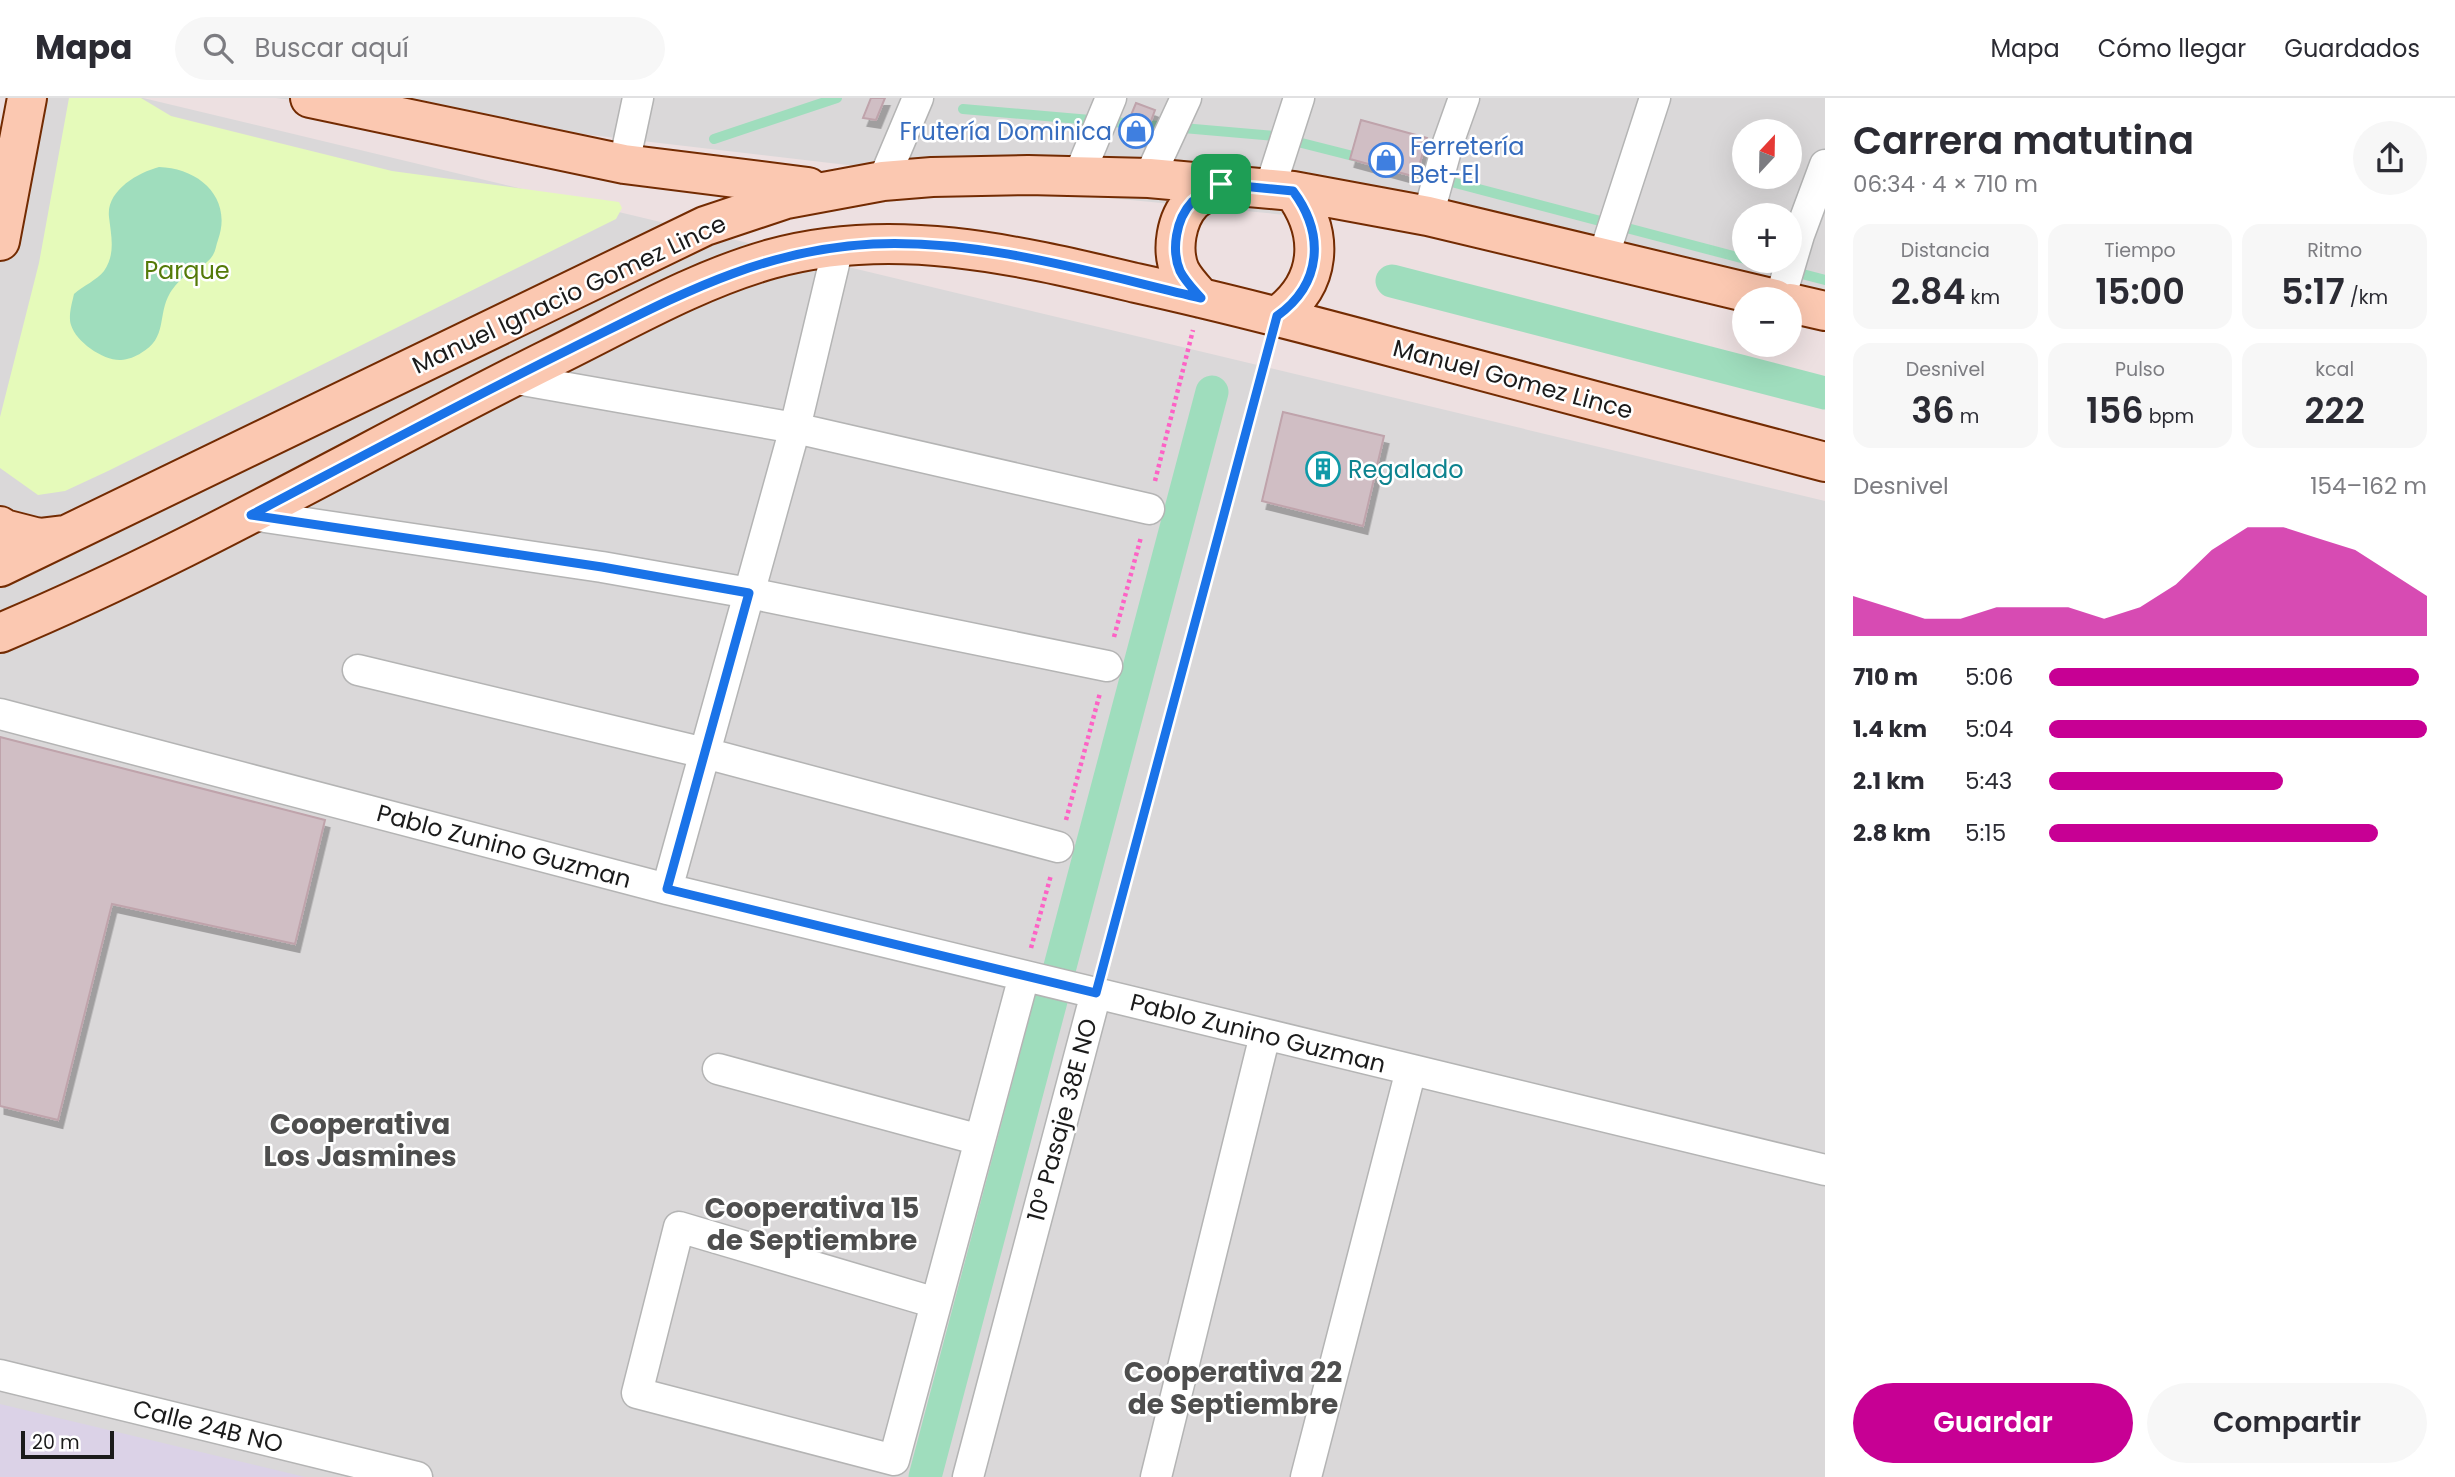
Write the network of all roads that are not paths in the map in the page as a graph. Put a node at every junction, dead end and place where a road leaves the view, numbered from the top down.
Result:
1 (27, 98) edge
2 (310, 98) edge
3 (638, 98) edge
4 (918, 98) edge
5 (1111, 98) edge
6 (1186, 98) edge
7 (1299, 98) edge
8 (1464, 98) edge
9 (1655, 98) edge
10 (624, 164) junction
11 (1825, 165) edge
12 (1079, 175) junction
13 (1149, 178) junction
14 (883, 181) junction
15 (1221, 184) junction
16 (831, 189) junction
17 (1281, 190) junction
18 (1428, 216) junction
19 (0, 241) edge
20 (838, 247) junction
21 (1603, 258) junction
22 (1781, 287) edge
23 (1732, 288) edge
24 (1201, 298) junction
25 (1802, 306) edge
26 (1825, 312) edge
27 (1277, 316) junction
28 (511, 378) junction
29 (795, 428) junction
30 (1825, 461) edge
31 (1149, 509) dead end
32 (251, 515) junction
33 (0, 526) edge
34 (73, 533) junction
35 (0, 567) edge
36 (749, 593) junction
37 (0, 633) edge
38 (1107, 666) dead end
39 (358, 670) dead end
40 (0, 714) edge
41 (705, 753) junction
42 (1058, 847) dead end
43 (667, 889) junction
44 (1029, 977) junction
45 (1092, 992) junction
46 (1265, 1035) junction
47 (718, 1069) dead end
48 (1411, 1070) junction
49 (980, 1140) junction
50 (1825, 1170) edge
51 (936, 1303) junction
52 (0, 1375) edge
53 (417, 1477) edge
54 (968, 1477) edge
55 (1156, 1477) edge
56 (1306, 1477) edge

1 - 19 main road
2 - 10 main road
3 - 10 street
4 - 14 street
5 - 12 street
6 - 13 street
7 - 17 street
8 - 18 street
9 - 21 street
10 - 16 main road
11 - 22 street
12 - 13 main road, Manuel Ignacio Gomez Lince
12 - 14 main road, Manuel Ignacio Gomez Lince
13 - 15 main road, Manuel Ignacio Gomez Lince
14 - 16 main road, Manuel Ignacio Gomez Lince
15 - 17 main road
15 - 24 main road
16 - 34 main road, Manuel Ignacio Gomez Lince
17 - 18 main road
17 - 27 main road
18 - 21 main road
20 - 24 main road, Manuel Ignacio Gomez Lince
20 - 28 main road, Manuel Ignacio Gomez Lince
20 - 29 street
21 - 23 main road
24 - 27 main road, Manuel Gomez Lince
25 - 26 main road
27 - 30 main road, Manuel Gomez Lince
28 - 29 street
28 - 32 main road, Manuel Ignacio Gomez Lince
29 - 31 street
29 - 36 street
32 - 36 street
32 - 37 main road, Manuel Ignacio Gomez Lince
33 - 34 main road
34 - 35 main road, Manuel Ignacio Gomez Lince
36 - 38 street
36 - 41 street
39 - 41 street
40 - 43 street, Pablo Zunino Guzman
41 - 42 street
41 - 43 street
43 - 44 street, Pablo Zunino Guzman
44 - 45 street, Pablo Zunino Guzman
44 - 49 street
45 - 46 street, Pablo Zunino Guzman
45 - 54 street, 10° Pasaje 38E NO
46 - 48 street, Pablo Zunino Guzman
46 - 55 street
47 - 49 street
48 - 50 street, Pablo Zunino Guzman
48 - 56 street
49 - 51 street
51 - 51 street
52 - 53 street, Calle 24B NO

